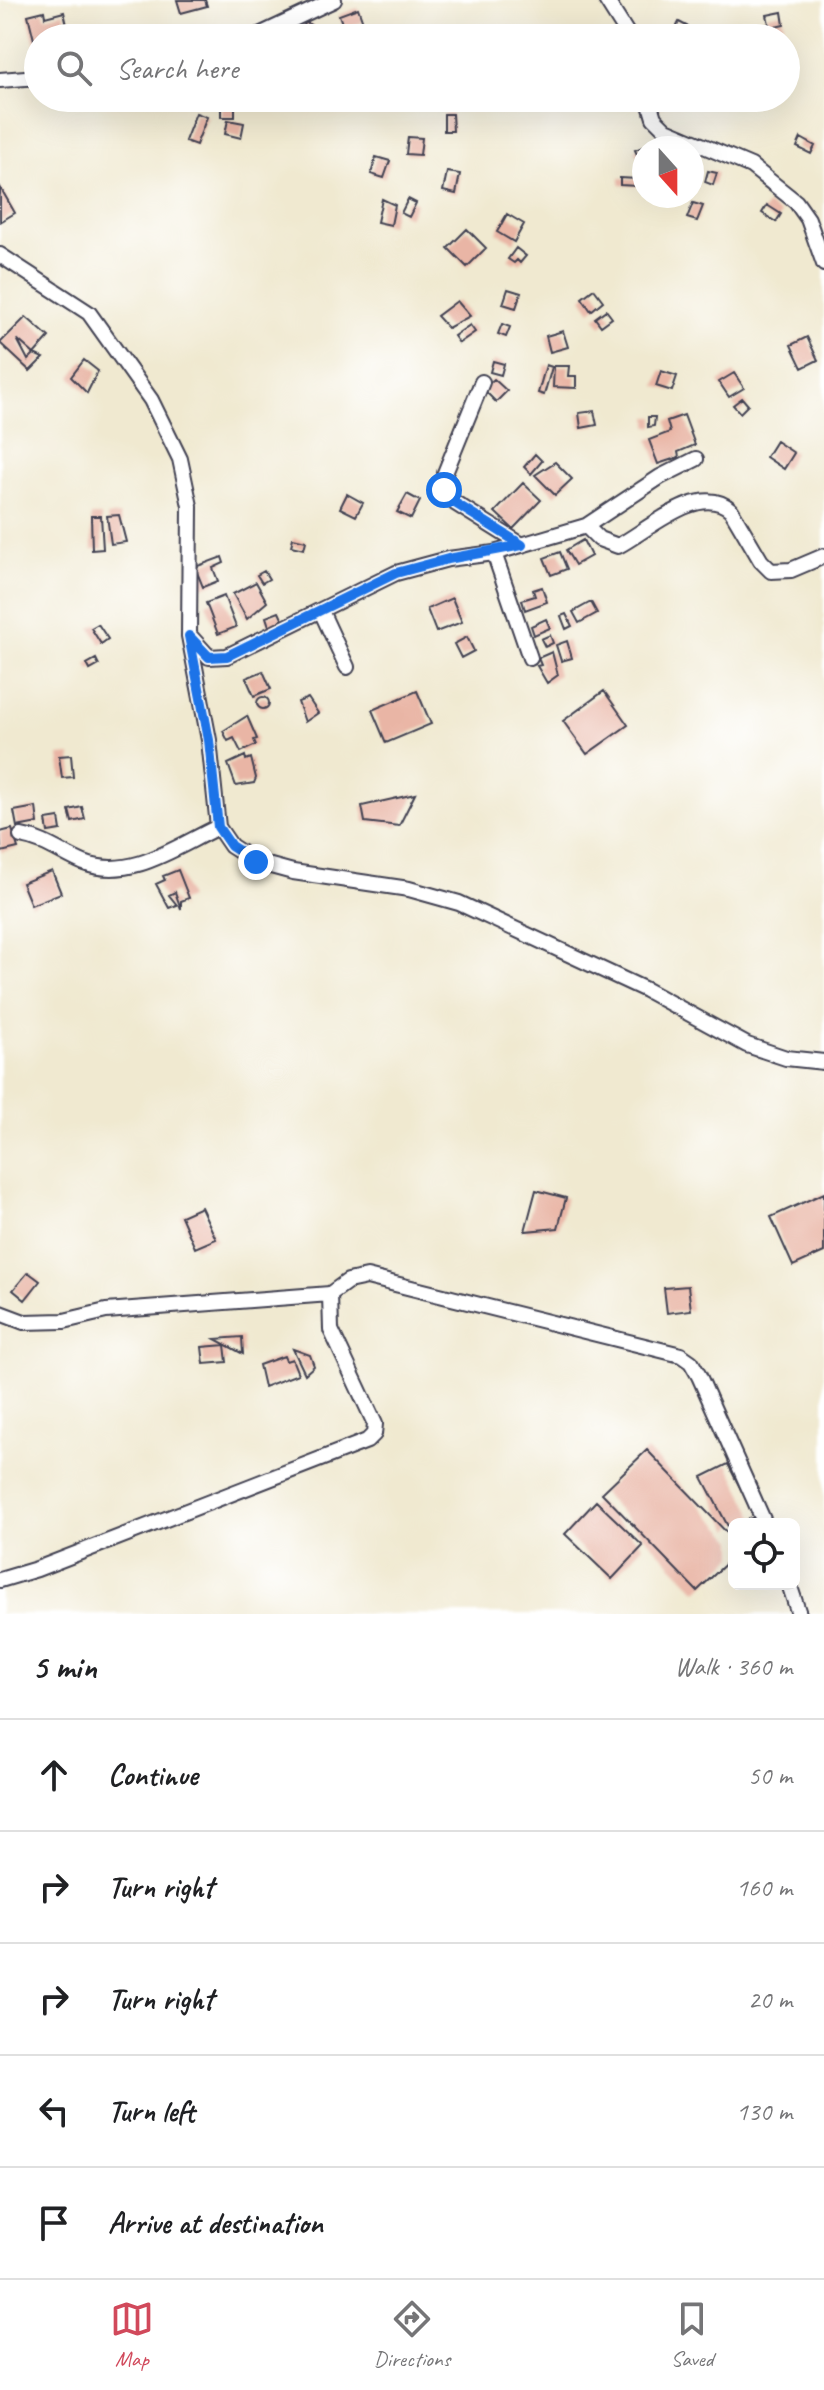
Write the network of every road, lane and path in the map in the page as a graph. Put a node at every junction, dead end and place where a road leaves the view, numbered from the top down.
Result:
1 (334, 0) edge
2 (606, 0) edge
3 (283, 24) edge
4 (621, 24) edge
5 (24, 78) edge
6 (0, 80) edge
7 (652, 112) edge
8 (0, 255) edge
9 (824, 264) edge
10 (482, 382) dead end
11 (696, 459) dead end
12 (586, 526) junction
13 (522, 545) junction
14 (494, 553) junction
15 (824, 556) edge
16 (321, 611) junction
17 (189, 636) junction
18 (530, 658) dead end
19 (347, 667) dead end
20 (218, 827) junction
21 (21, 836) dead end
22 (824, 1062) edge
23 (330, 1294) junction
24 (0, 1313) edge
25 (762, 1518) edge
26 (0, 1580) edge
27 (791, 1590) edge
28 (799, 1614) edge

1 - 3 street
2 - 4 street
5 - 6 street
7 - 9 street
8 - 17 street
10 - 13 street
11 - 12 street
12 - 13 street
12 - 15 street
13 - 14 street
14 - 16 street
14 - 18 street
16 - 17 street
16 - 19 street
17 - 20 street
20 - 21 street
20 - 22 street
23 - 24 street
23 - 25 street
23 - 26 street
27 - 28 street

